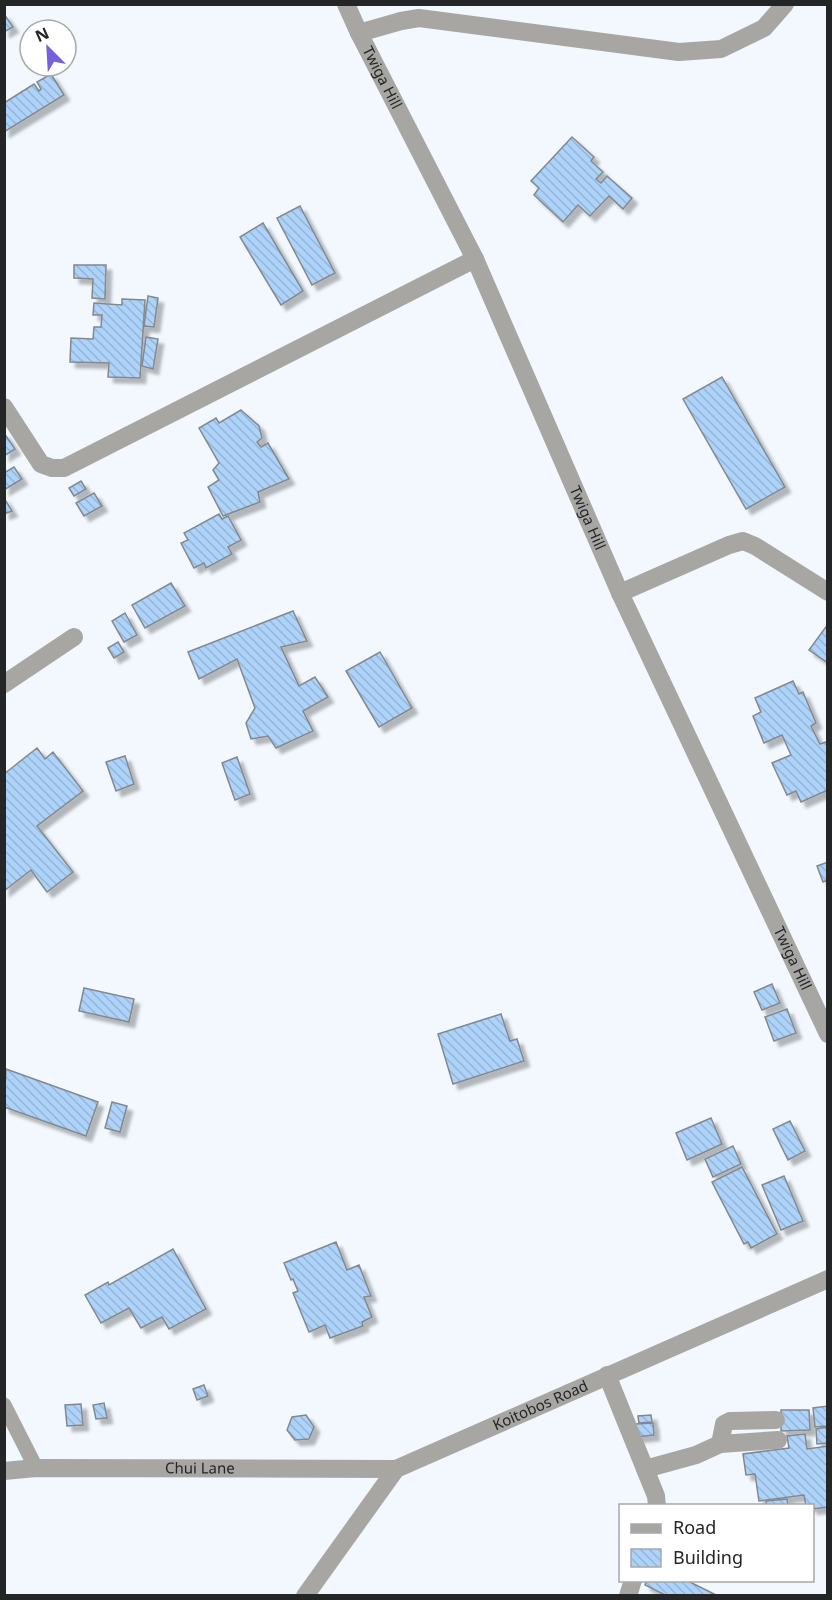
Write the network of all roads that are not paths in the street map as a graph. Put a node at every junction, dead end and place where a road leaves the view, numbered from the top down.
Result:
1 (346, 4) edge
2 (785, 4) edge
3 (359, 33) junction
4 (475, 259) junction
5 (4, 407) edge
6 (828, 592) edge
7 (620, 593) junction
8 (74, 637) dead end
9 (4, 684) edge
10 (828, 1034) edge
11 (828, 1280) edge
12 (607, 1375) junction
13 (4, 1406) edge
14 (776, 1420) dead end
15 (778, 1440) dead end
16 (720, 1444) junction
17 (36, 1468) junction
18 (396, 1469) junction
19 (645, 1469) junction
20 (4, 1471) edge
21 (657, 1504) edge
22 (305, 1596) edge

1 - 3 street, Twiga Hill
2 - 3 street
3 - 4 street, Twiga Hill
4 - 5 street
4 - 7 street, Twiga Hill
6 - 7 street
7 - 10 street, Twiga Hill
8 - 9 street
11 - 12 street, Koitobos Road
12 - 18 street, Koitobos Road
12 - 19 street
13 - 17 lane
14 - 16 street
15 - 16 street
16 - 19 street
17 - 18 street, Chui Lane
17 - 20 street, Chui Lane
18 - 22 street
19 - 21 street

